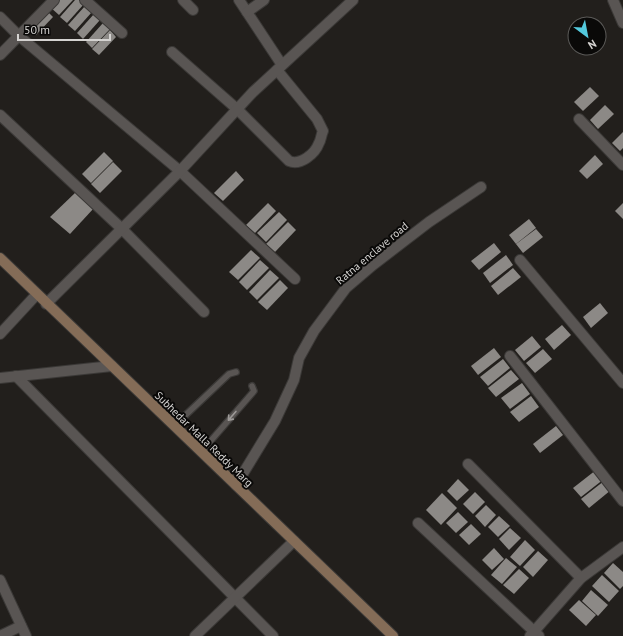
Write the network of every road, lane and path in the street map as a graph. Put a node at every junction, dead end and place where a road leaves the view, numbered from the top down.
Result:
1 (54, 0) edge
2 (85, 0) edge
3 (182, 0) edge
4 (239, 0) edge
5 (264, 0) edge
6 (353, 0) edge
7 (613, 0) edge
8 (193, 10) dead end
9 (247, 12) junction
10 (0, 17) edge
11 (623, 23) edge
12 (122, 33) dead end
13 (19, 36) junction
14 (172, 52) dead end
15 (0, 56) edge
16 (279, 68) junction
17 (237, 110) junction
18 (0, 115) edge
19 (579, 119) dead end
20 (623, 165) edge
21 (180, 171) junction
22 (481, 187) dead end
23 (122, 228) junction
24 (0, 258) edge
25 (520, 260) dead end
26 (295, 279) dead end
27 (37, 294) junction
28 (46, 304) junction
29 (204, 312) dead end
30 (0, 334) edge
31 (510, 356) dead end
32 (112, 366) junction
33 (236, 372) dead end
34 (16, 376) junction
35 (0, 378) edge
36 (623, 383) edge
37 (252, 386) dead end
38 (174, 426) junction
39 (201, 452) junction
40 (468, 464) dead end
41 (236, 486) junction
42 (623, 501) edge
43 (418, 523) dead end
44 (294, 541) junction
45 (623, 548) edge
46 (581, 578) junction
47 (0, 580) edge
48 (235, 598) junction
49 (21, 626) junction
50 (534, 634) edge
51 (0, 636) edge
52 (26, 636) edge
53 (194, 636) edge
54 (273, 636) edge
55 (393, 636) edge

1 - 13 street
2 - 12 street
3 - 8 street
4 - 9 street
5 - 9 street
6 - 16 street
7 - 11 street
9 - 16 street
10 - 13 street
13 - 15 street
13 - 21 street
14 - 17 street
16 - 17 street
16 - 17 street
17 - 21 street
18 - 23 street
19 - 20 street
21 - 23 street
21 - 26 street
22 - 41 street, Ratna enclave road
23 - 28 street
23 - 29 street
24 - 27 main road, Subhedar Malla Reddy Marg
25 - 36 street
27 - 28 main road, Subhedar Malla Reddy Marg
27 - 30 street
28 - 32 main road, Subhedar Malla Reddy Marg
31 - 42 street
32 - 34 street
32 - 38 main road, Subhedar Malla Reddy Marg
33 - 38 lane
34 - 35 street
34 - 48 street
37 -> 39 lane
38 - 39 main road, Subhedar Malla Reddy Marg
39 - 41 main road, Subhedar Malla Reddy Marg
40 - 46 street
41 - 44 main road, Subhedar Malla Reddy Marg
43 - 50 street
44 - 48 street
44 - 55 main road, Subhedar Malla Reddy Marg
45 - 46 street
46 - 50 street
47 - 49 street
48 - 53 street
48 - 54 street
49 - 51 street
49 - 52 street

